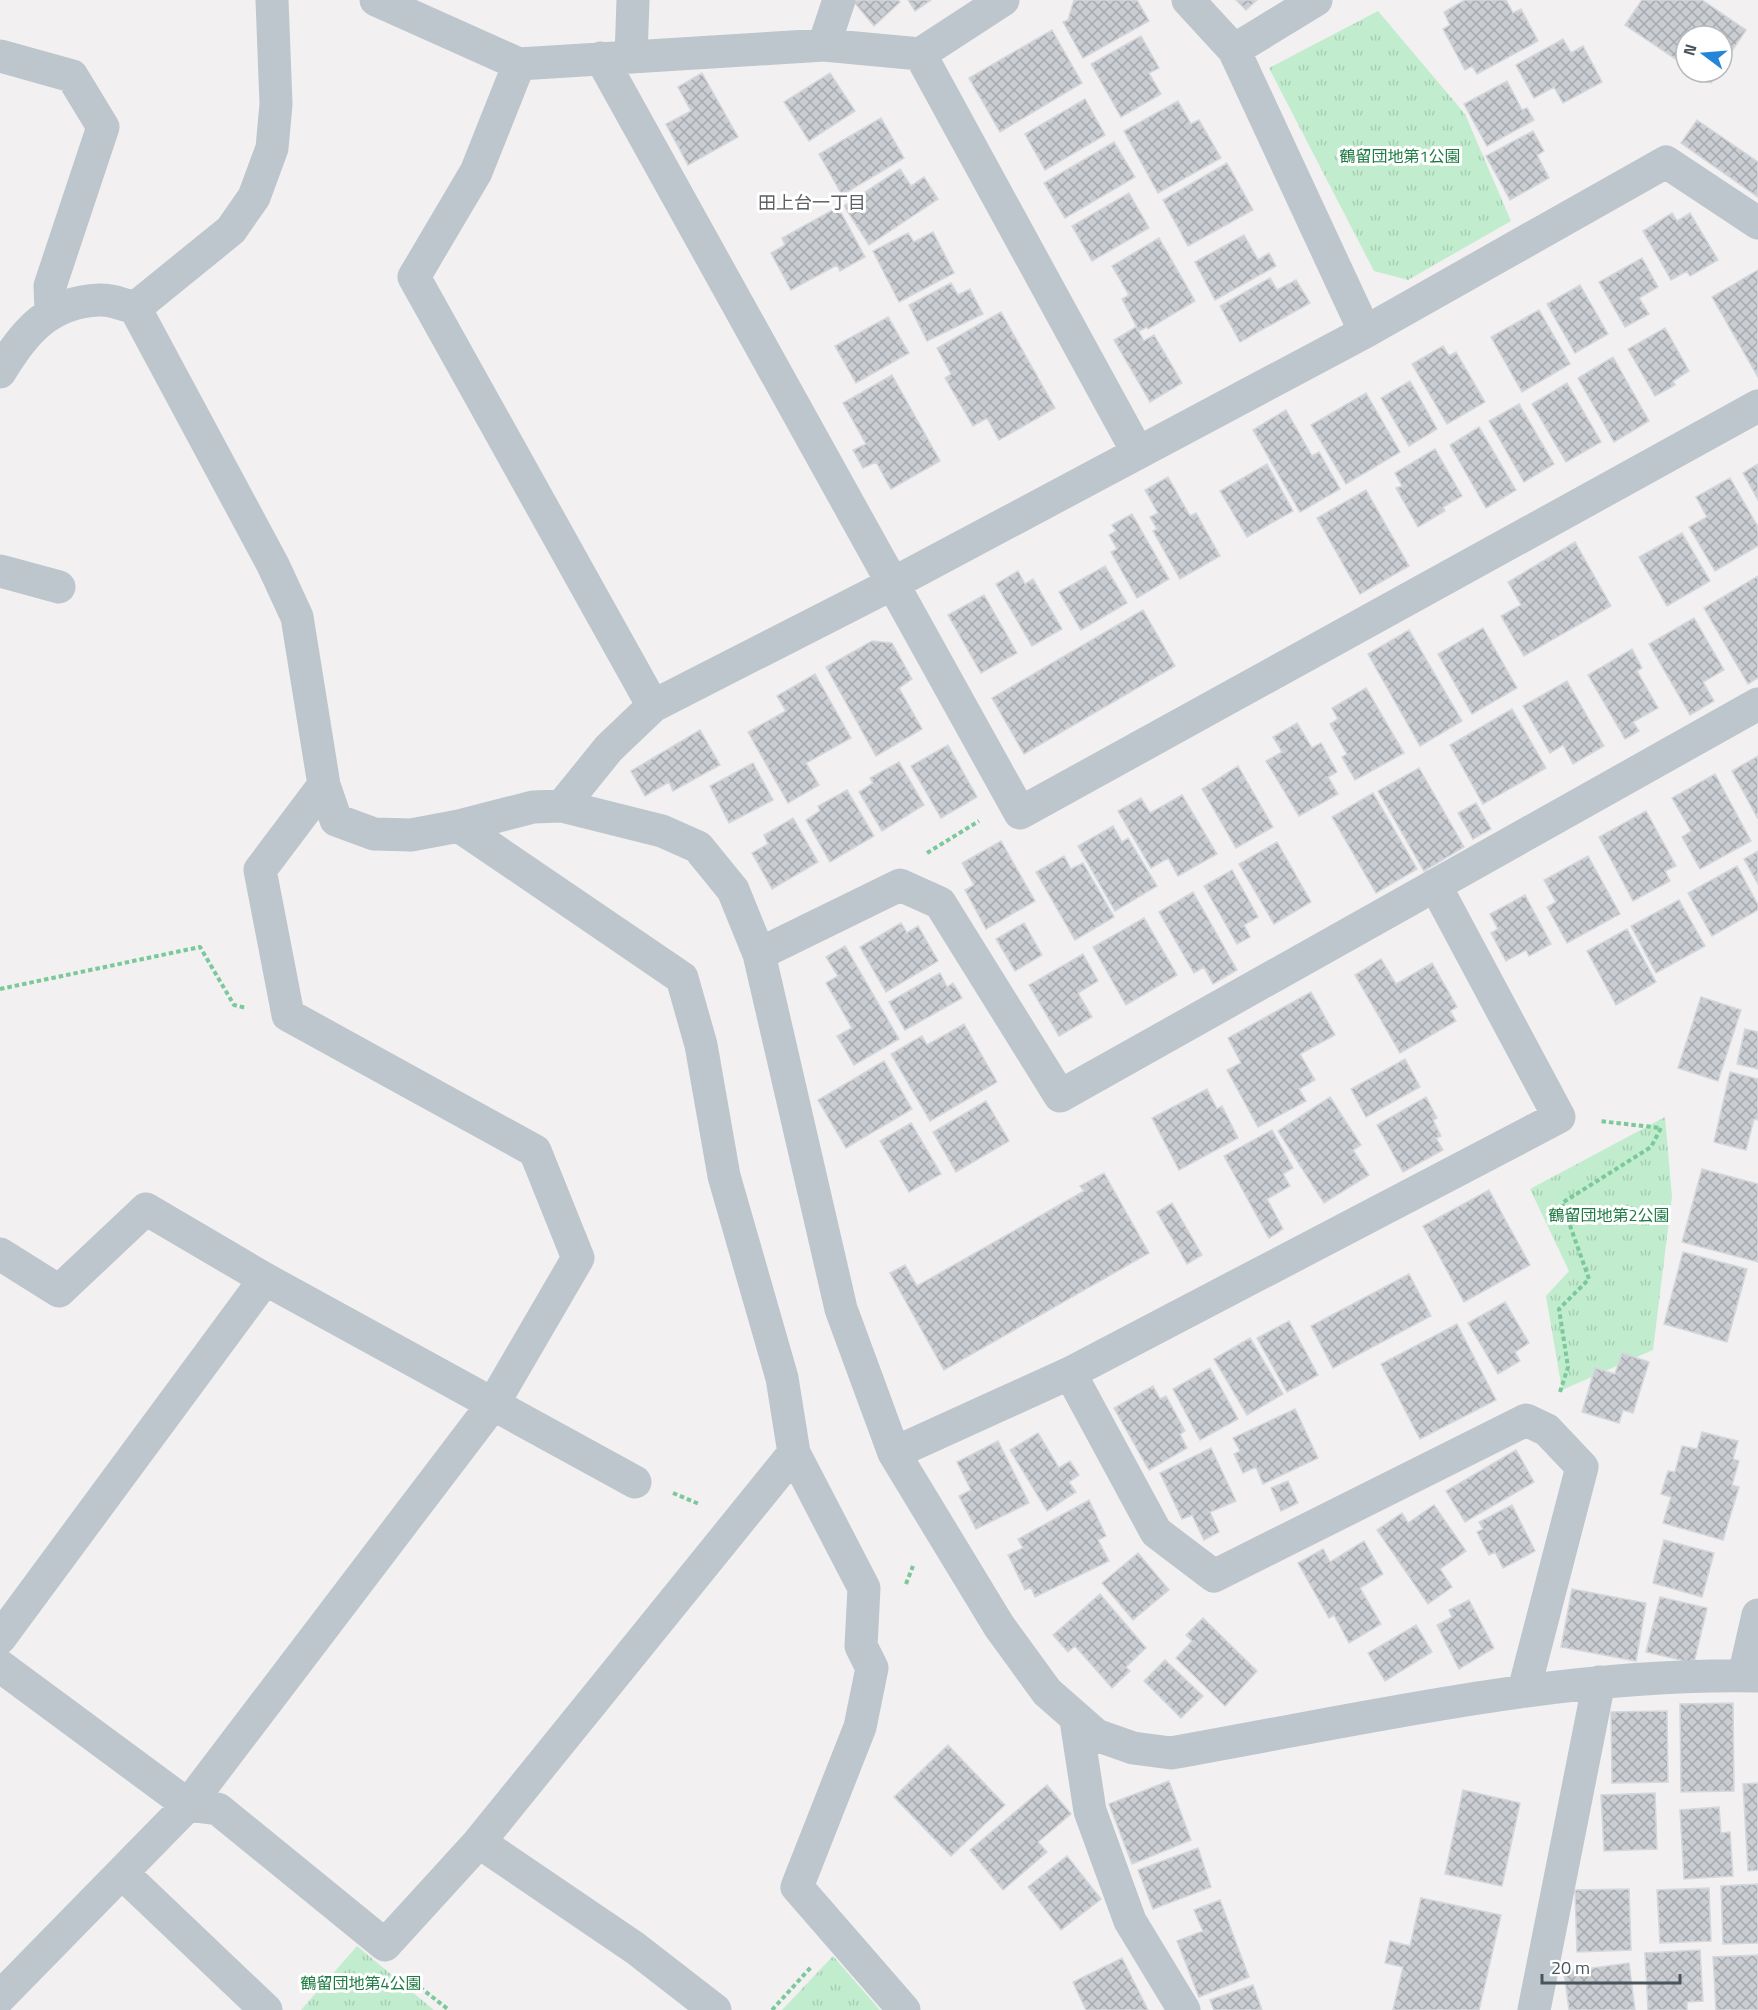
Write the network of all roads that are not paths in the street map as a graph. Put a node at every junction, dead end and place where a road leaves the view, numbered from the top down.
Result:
1 (272, 0) edge
2 (376, 0) edge
3 (633, 0) edge
4 (839, 0) edge
5 (1003, 0) edge
6 (1188, 0) edge
7 (1316, 0) edge
8 (824, 45) junction
9 (1234, 50) junction
10 (920, 54) junction
11 (0, 56) edge
12 (616, 57) junction
13 (519, 64) junction
14 (1758, 224) edge
15 (135, 308) junction
16 (51, 311) junction
17 (1365, 332) junction
18 (0, 372) edge
19 (1758, 406) edge
20 (1138, 453) junction
21 (0, 571) edge
22 (892, 584) junction
23 (59, 587) dead end
24 (1758, 704) edge
25 (653, 706) junction
26 (324, 785) junction
27 (562, 806) junction
28 (459, 826) junction
29 (1435, 885) junction
30 (759, 954) junction
31 (0, 1254) edge
32 (265, 1279) junction
33 (1070, 1373) junction
34 (493, 1404) junction
35 (794, 1453) junction
36 (894, 1453) junction
37 (635, 1482) road end
38 (1758, 1615) edge
39 (0, 1638) edge
40 (0, 1665) edge
41 (1751, 1676) edge
42 (1599, 1682) junction
43 (1524, 1690) junction
44 (1076, 1720) junction
45 (188, 1805) junction
46 (479, 1842) junction
47 (122, 1873) junction
48 (0, 1997) edge
49 (266, 2010) edge
50 (715, 2010) edge
51 (904, 2010) edge
52 (1184, 2010) edge
53 (1534, 2010) edge

1 - 15 street
2 - 13 street
3 - 12 street
4 - 8 street
5 - 10 street
6 - 9 street
7 - 9 street
8 - 10 street
8 - 12 street
9 - 17 street
10 - 20 street
11 - 16 street
12 - 13 street
12 - 22 street
13 - 25 street
14 - 17 street
15 - 16 street
15 - 26 street
16 - 18 street
17 - 20 street
19 - 22 street
20 - 22 street
21 - 23 street
22 - 25 street
24 - 29 street
25 - 27 street
26 - 28 street
26 - 34 street
27 - 28 street
27 - 30 street
28 - 35 street
29 - 30 street
29 - 33 street
30 - 36 street
31 - 32 street
32 - 34 street
32 - 39 street
33 - 36 street
33 - 43 street
34 - 37 street
34 - 45 street
35 - 46 street
35 - 51 street
36 - 44 street
38 - 41 street
40 - 45 street
41 - 42 street
42 - 43 street
42 - 53 street
43 - 44 street
44 - 52 street
45 - 46 street
45 - 47 street
46 - 50 street
47 - 48 street
47 - 49 street

